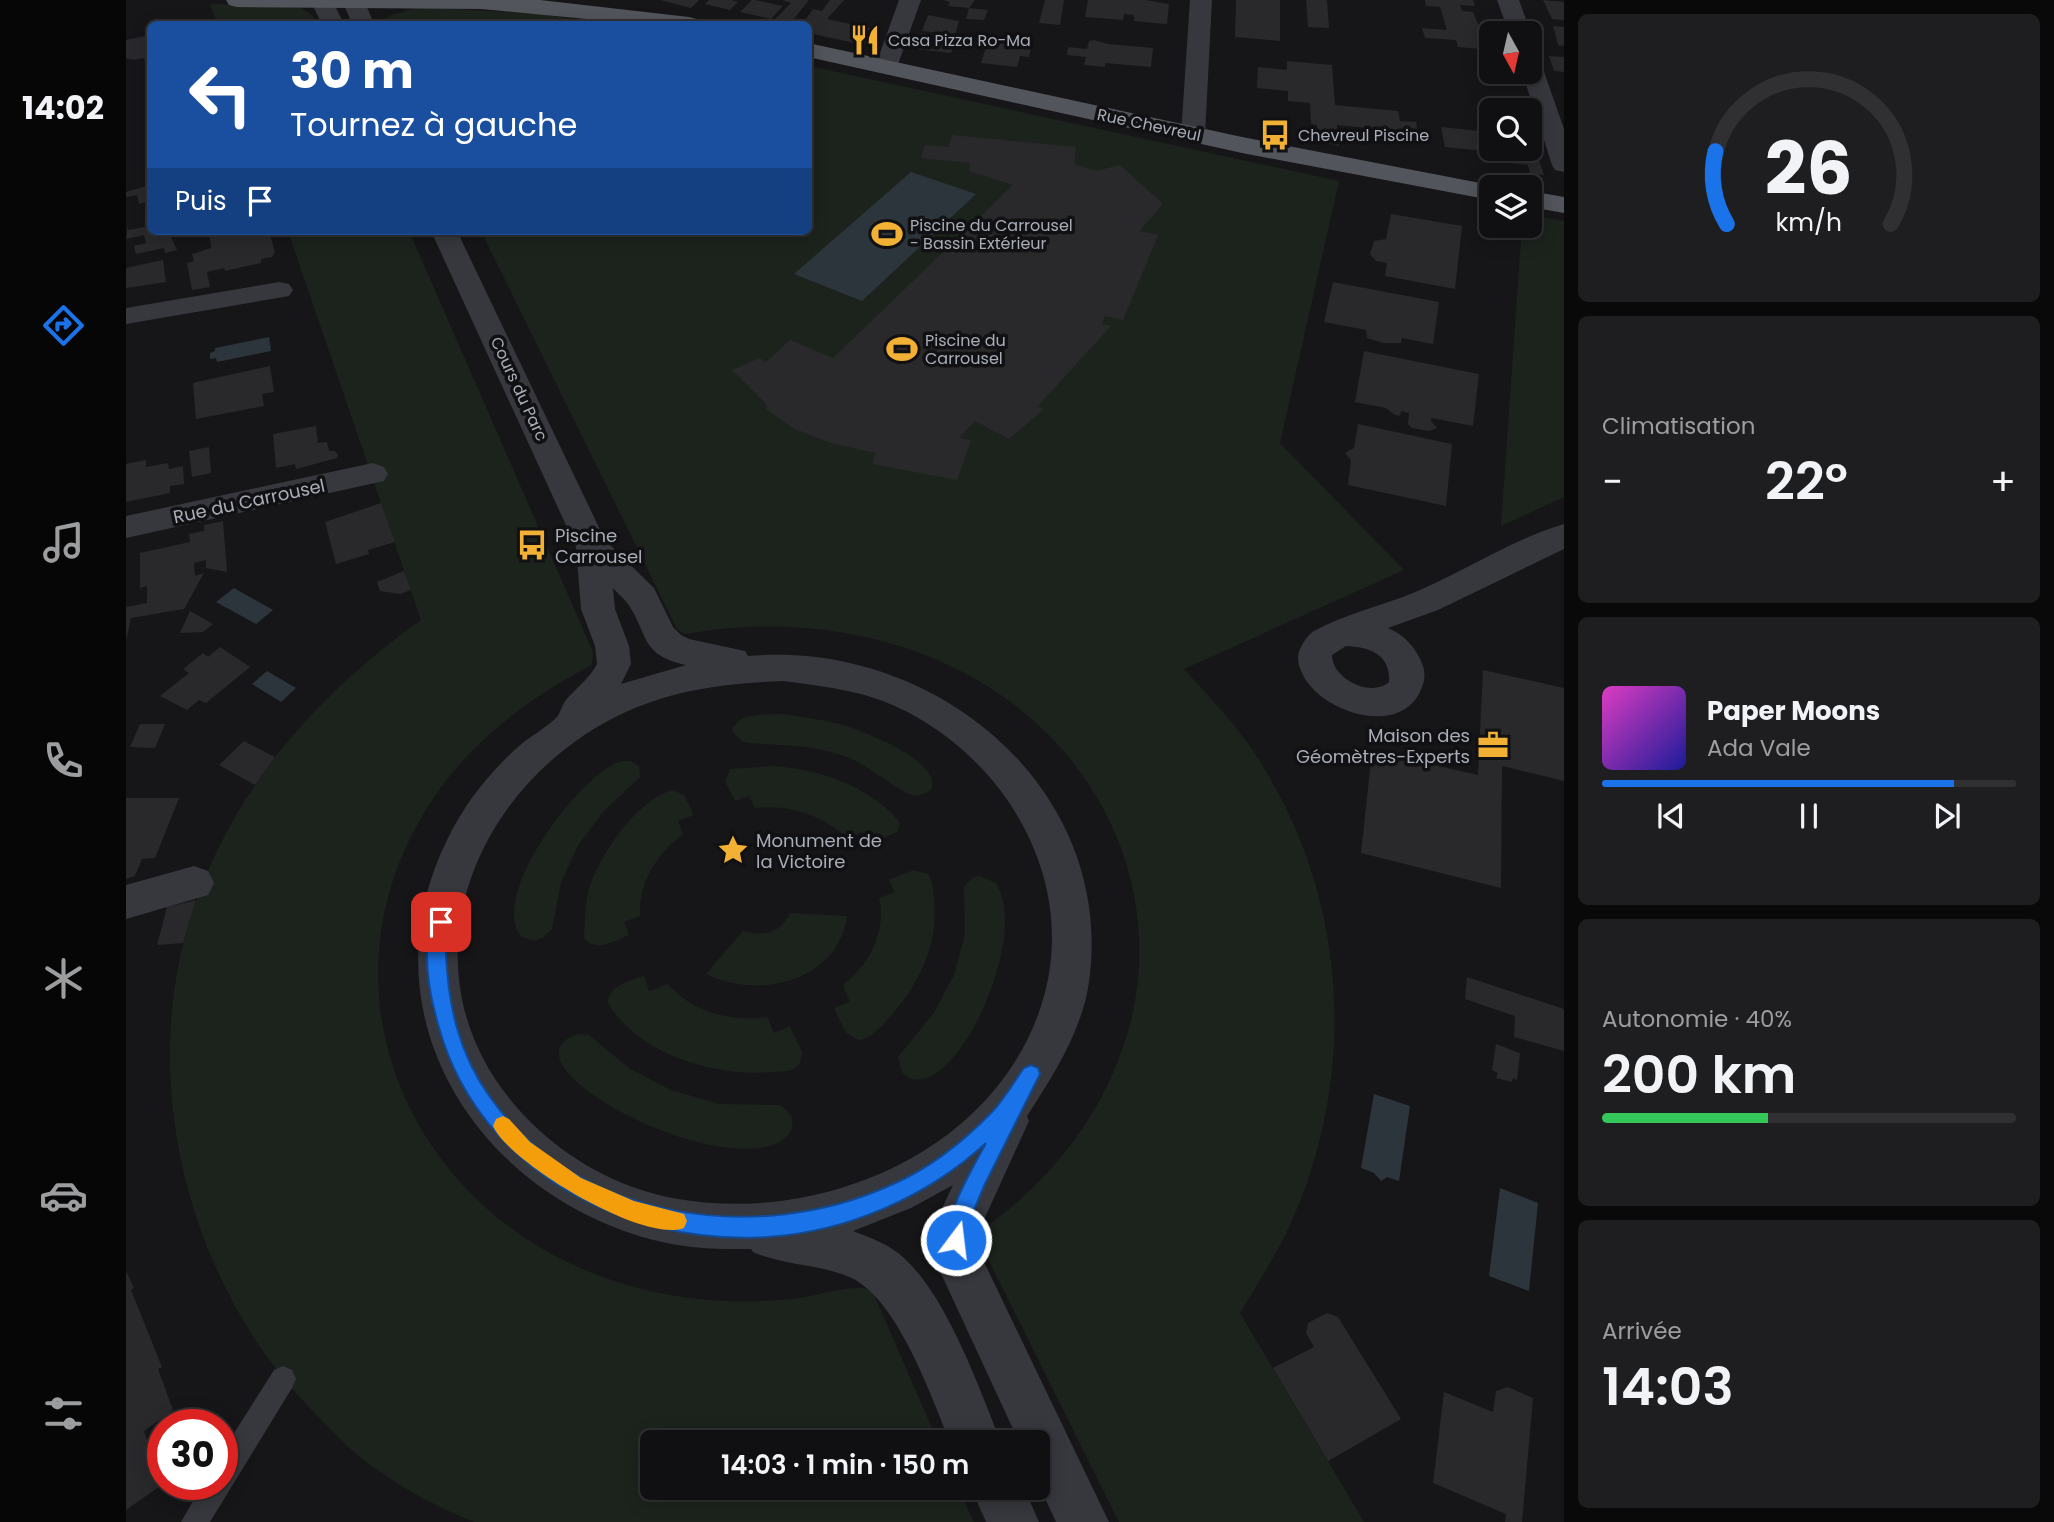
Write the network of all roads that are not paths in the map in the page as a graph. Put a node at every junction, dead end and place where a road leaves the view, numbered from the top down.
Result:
1 (237, 0) edge
2 (321, 0) edge
3 (353, 0) edge
4 (600, 0) edge
5 (911, 0) edge
6 (1201, 0) edge
7 (1508, 0) edge
8 (332, 21) edge
9 (362, 21) edge
10 (665, 21) edge
11 (675, 21) edge
12 (1516, 21) edge
13 (812, 51) edge
14 (886, 67) junction
15 (1537, 84) edge
16 (1193, 135) junction
17 (1564, 165) edge
18 (1479, 190) edge
19 (1542, 201) edge
20 (1564, 205) edge
21 (446, 235) edge
22 (279, 290) dead end
23 (126, 316) edge
24 (373, 474) dead end
25 (126, 527) edge
26 (1564, 535) edge
27 (592, 547) junction
28 (1331, 636) dead end
29 (827, 673) junction
30 (524, 764) junction
31 (194, 883) dead end
32 (126, 902) edge
33 (1031, 1074) junction
34 (698, 1225) junction
35 (283, 1379) dead end
36 (970, 1430) edge
37 (238, 1451) edge
38 (208, 1500) edge
39 (1003, 1500) edge
40 (195, 1522) edge
41 (1013, 1522) edge
42 (1083, 1522) edge

1 - 2 main road
2 - 3 main road
2 - 8 street
3 - 9 street
3 - 10 main road
4 - 11 main road
5 - 14 street
6 - 16 street
7 - 12 street
13 - 14 main road, Rue Chevreul
14 - 16 main road, Rue Chevreul
15 - 17 street
16 - 18 main road, Rue Chevreul
19 - 20 main road
21 - 27 street, Cours du Parc
22 - 23 street
24 - 25 street, Rue du Carrousel
26 - 28 street
27 - 29 street, Cours du Parc
27 - 30 street, Cours du Parc
29 - 30 street
29 - 33 street
30 - 34 street
31 - 32 street
33 - 34 street
33 - 42 street
34 - 36 street
35 - 37 lane
38 - 40 lane
39 - 41 street

